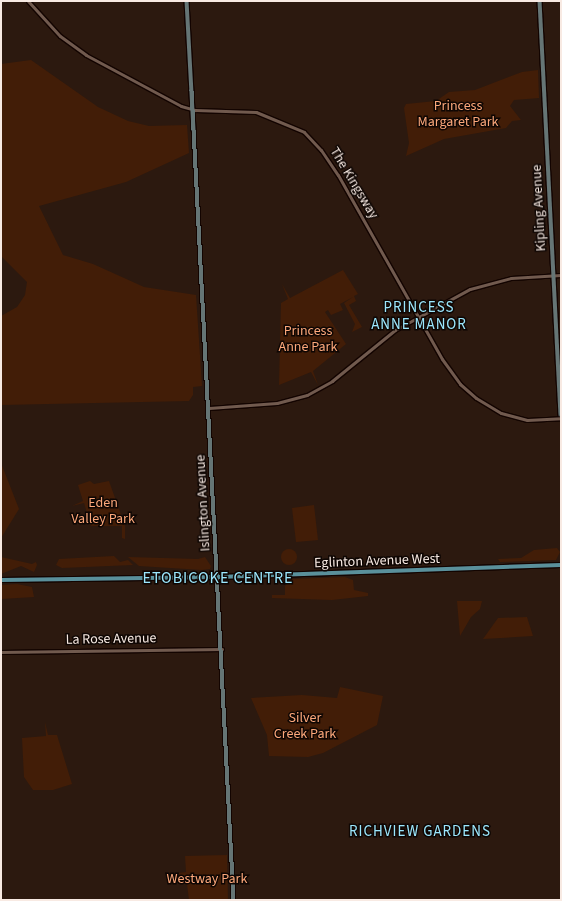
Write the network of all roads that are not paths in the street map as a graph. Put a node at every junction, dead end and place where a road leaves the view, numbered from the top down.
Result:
1 (28, 1) edge
2 (187, 1) edge
3 (540, 1) edge
4 (193, 110) junction
5 (561, 275) edge
6 (553, 276) junction
7 (418, 317) junction
8 (209, 408) junction
9 (561, 414) edge
10 (561, 418) edge
11 (561, 566) edge
12 (218, 577) junction
13 (1, 580) edge
14 (222, 649) junction
15 (1, 652) edge
16 (234, 900) edge

1 - 4 street, The Kingsway
2 - 4 main road, Islington Avenue
3 - 6 main road, Kipling Avenue
4 - 7 street, The Kingsway
4 - 8 main road, Islington Avenue
5 - 6 street
6 - 7 street
6 - 9 main road, Kipling Avenue
7 - 8 street
7 - 10 street, The Kingsway
8 - 12 main road, Islington Avenue
11 - 12 main road, Eglinton Avenue West
12 - 13 main road, Eglinton Avenue West
12 - 14 main road, Islington Avenue
14 - 15 street, La Rose Avenue
14 - 16 main road, Islington Avenue

